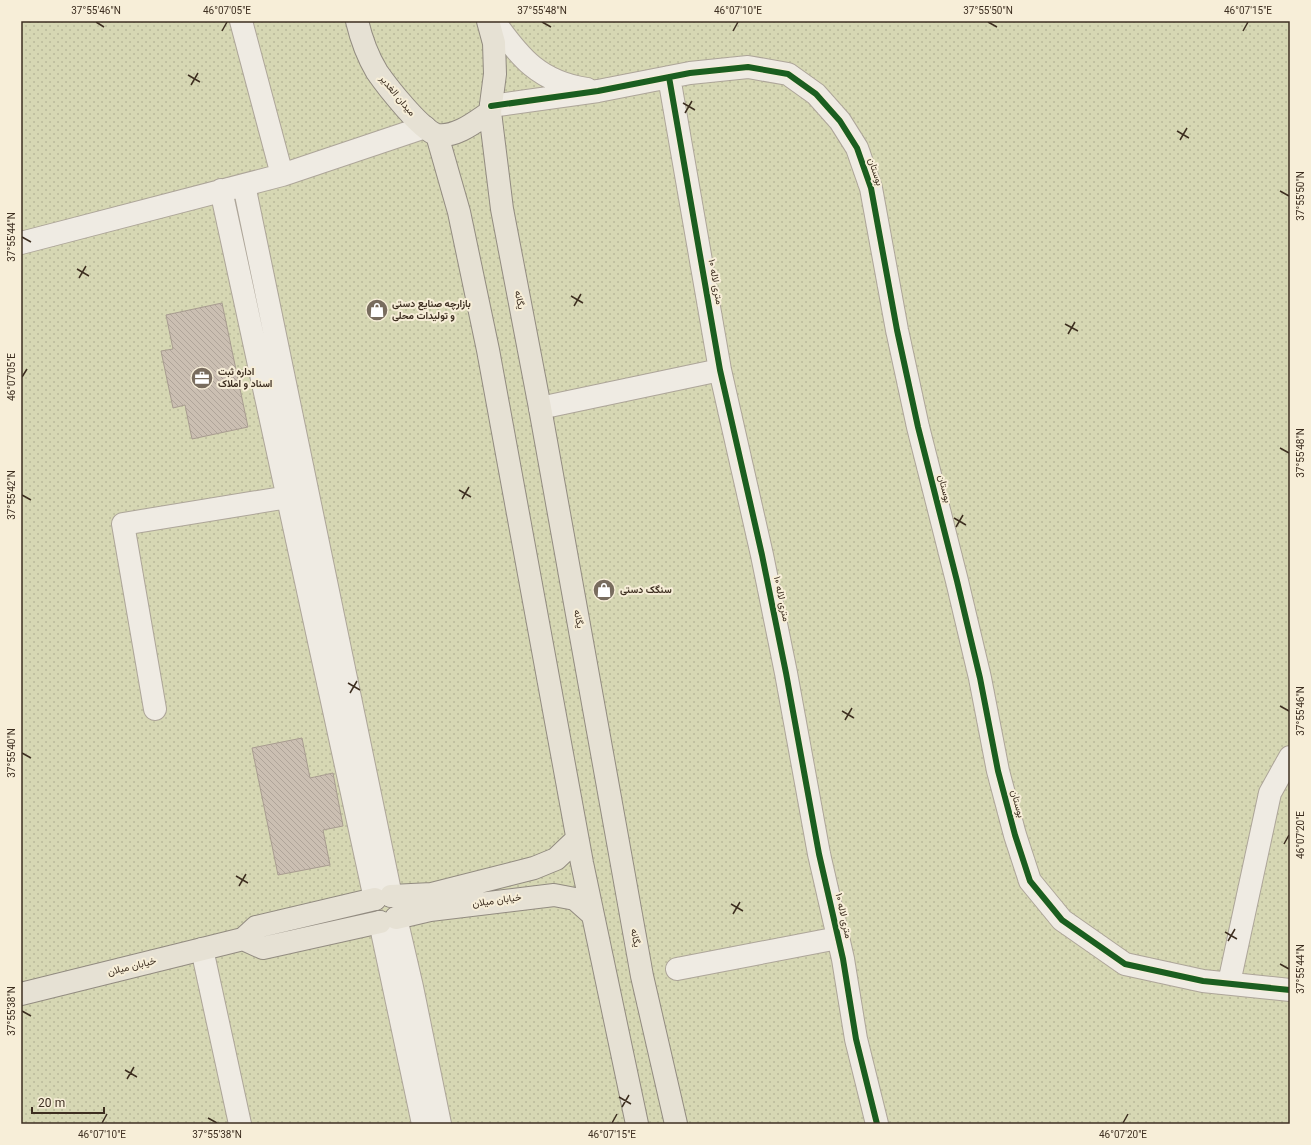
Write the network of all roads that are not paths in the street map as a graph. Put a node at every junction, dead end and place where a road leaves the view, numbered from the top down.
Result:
1 (241, 21) edge
2 (357, 21) edge
3 (488, 21) edge
4 (494, 21) edge
5 (669, 77) junction
6 (598, 91) junction
7 (490, 109) junction
8 (431, 131) junction
9 (282, 175) junction
10 (244, 185) junction
11 (221, 190) junction
12 (21, 243) edge
13 (720, 370) junction
14 (540, 408) junction
15 (288, 497) junction
16 (155, 709) dead end
17 (1290, 757) edge
18 (577, 839) junction
19 (383, 898) junction
20 (593, 915) junction
21 (388, 920) junction
22 (838, 938) junction
23 (243, 940) junction
24 (202, 949) junction
25 (677, 969) dead end
26 (1229, 983) junction
27 (1290, 990) edge
28 (21, 994) edge
29 (240, 1124) edge
30 (423, 1124) edge
31 (440, 1124) edge
32 (637, 1124) edge
33 (676, 1124) edge
34 (877, 1124) edge

1 - 9 street
2 - 8 main road, میدان الغدیر
3 - 7 main road
4 - 6 street
5 - 6 street, بوستان
5 - 13 street, ۱۰ متری لاله
5 - 26 street, بوستان
6 - 7 street, بوستان
7 - 8 main road
7 - 14 main road, یگانه
8 - 9 street
8 - 18 main road
9 - 10 street
10 - 11 street
10 - 19 street
11 - 12 street
11 - 15 street
13 - 14 street
13 - 22 street, ۱۰ متری لاله
14 - 33 main road, یگانه
15 - 16 street
15 - 19 street
17 - 26 street
18 - 19 main road, خیابان میلان
18 - 20 main road
19 - 21 main road
19 - 23 main road, خیابان میلان
20 - 21 main road, خیابان میلان
20 - 32 main road
21 - 23 main road, خیابان میلان
21 - 30 street
21 - 31 street
22 - 25 street
22 - 34 street, ۱۰ متری لاله
23 - 24 main road, خیابان میلان
24 - 28 main road, خیابان میلان
24 - 29 street
26 - 27 street, بوستان

